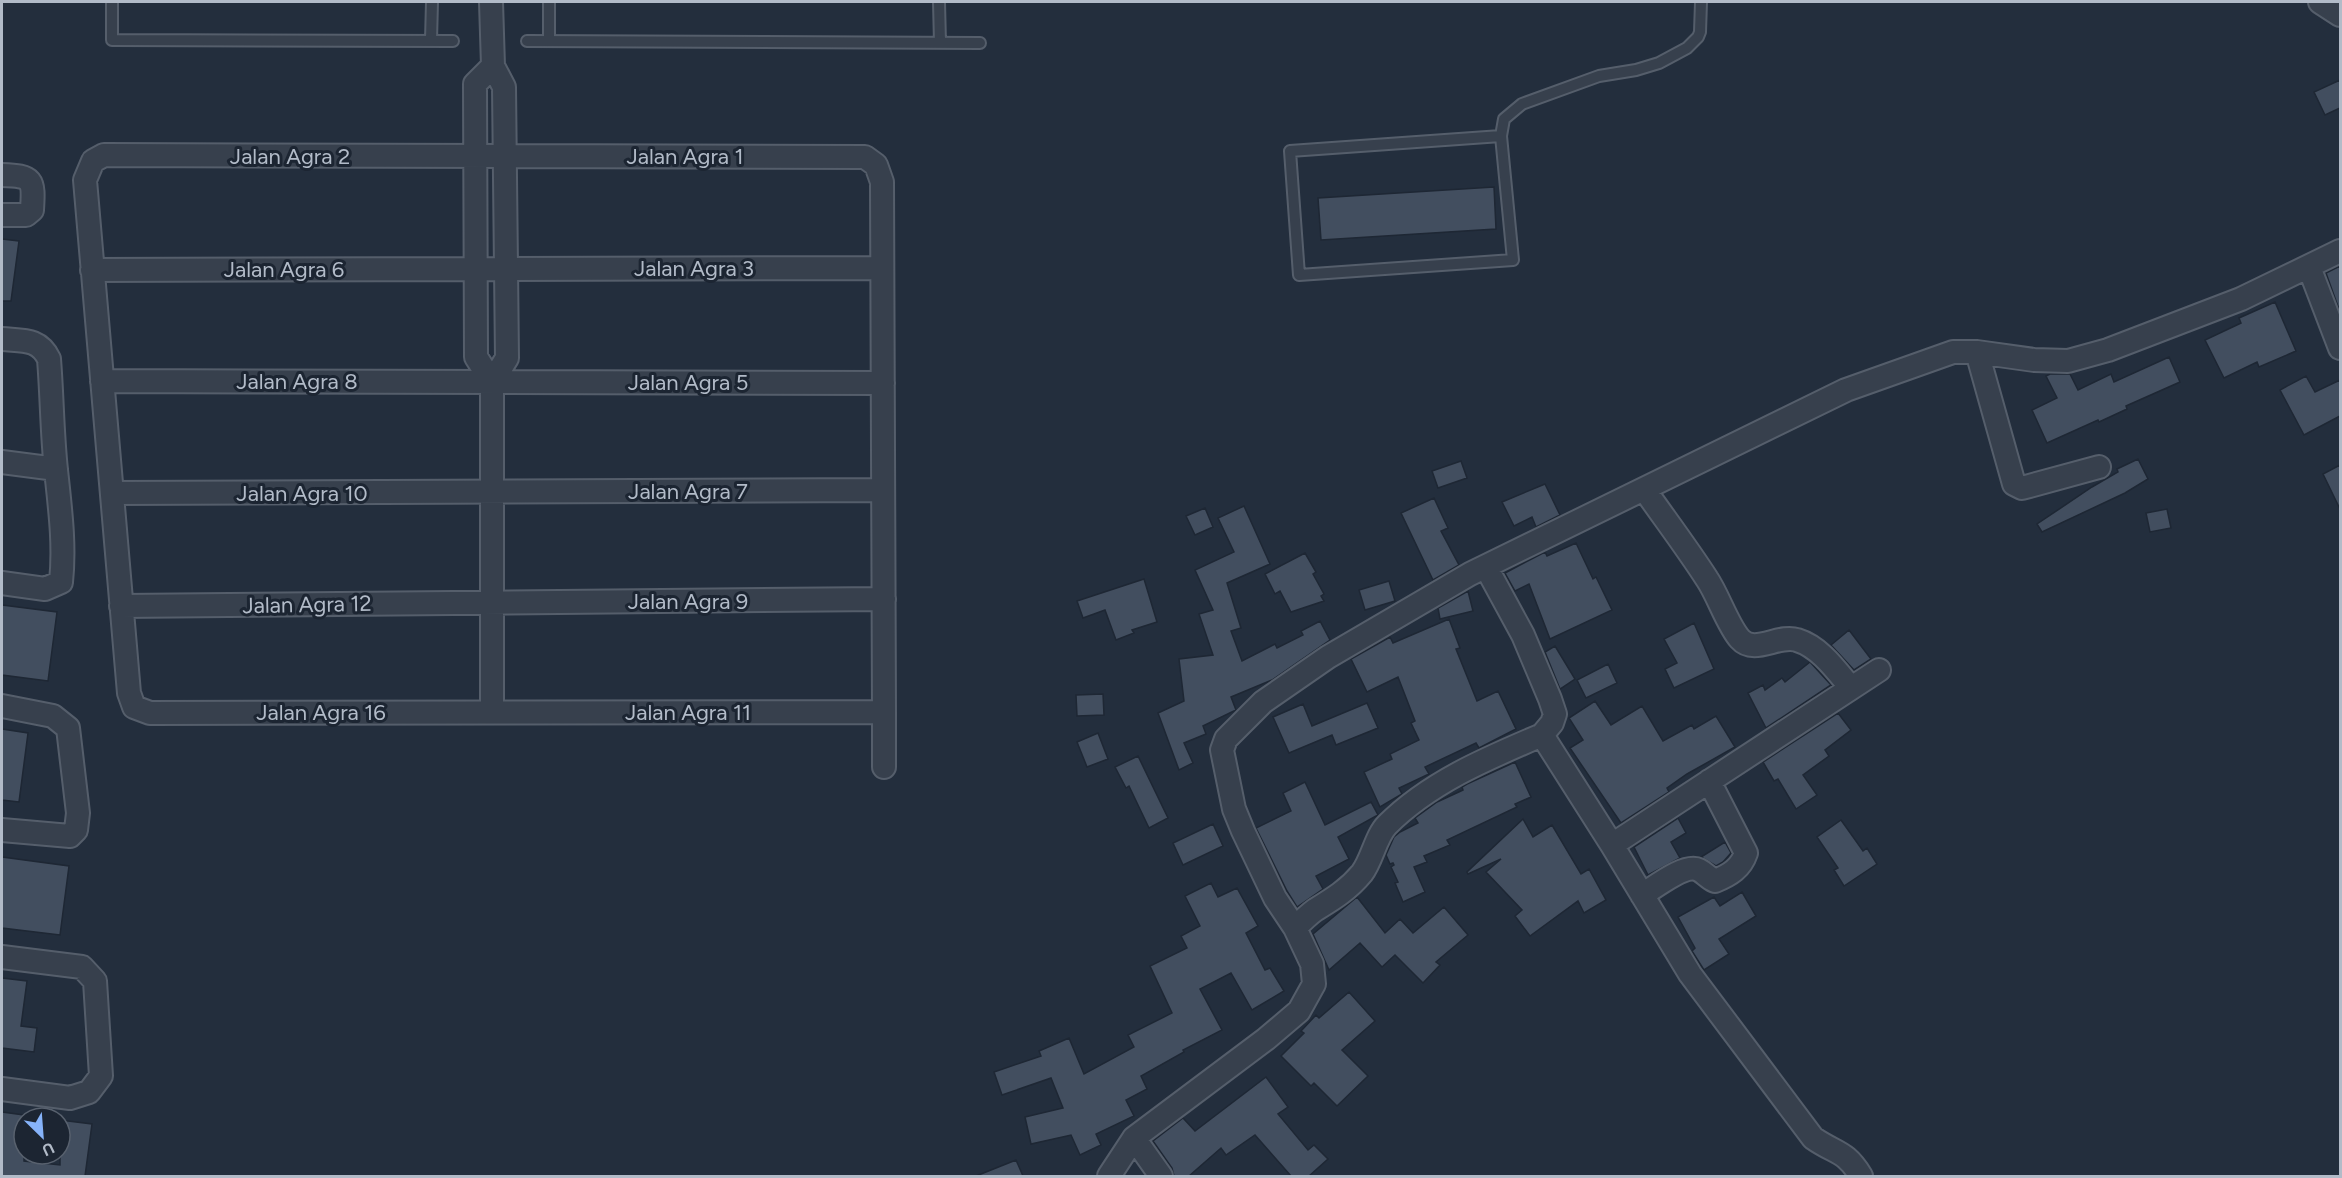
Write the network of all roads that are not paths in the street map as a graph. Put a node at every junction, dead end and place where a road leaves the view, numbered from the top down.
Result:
1 (112, 2) edge
2 (432, 2) edge
3 (491, 2) edge
4 (549, 2) edge
5 (939, 2) edge
6 (1701, 2) edge
7 (2320, 2) edge
8 (2340, 15) edge
9 (431, 40) junction
10 (453, 40) dead end
11 (527, 41) dead end
12 (549, 41) junction
13 (940, 43) junction
14 (980, 43) dead end
15 (493, 66) junction
16 (1501, 136) junction
17 (475, 156) junction
18 (504, 156) junction
19 (2, 175) edge
20 (2, 215) edge
21 (2340, 251) edge
22 (2309, 267) junction
23 (882, 268) junction
24 (476, 269) junction
25 (506, 269) junction
26 (93, 270) junction
27 (2, 339) edge
28 (2340, 348) edge
29 (1977, 352) junction
30 (102, 381) junction
31 (492, 382) junction
32 (883, 382) junction
33 (2, 462) edge
34 (2100, 466) dead end
35 (56, 469) junction
36 (1644, 489) junction
37 (883, 490) junction
38 (492, 492) junction
39 (112, 493) junction
40 (1486, 567) junction
41 (2, 583) edge
42 (884, 599) junction
43 (492, 603) junction
44 (121, 606) junction
45 (1879, 670) dead end
46 (1851, 688) junction
47 (2, 706) edge
48 (492, 711) junction
49 (884, 712) junction
50 (1542, 735) junction
51 (884, 767) dead end
52 (1709, 781) junction
53 (2, 830) edge
54 (1612, 845) junction
55 (1642, 895) junction
56 (1294, 928) junction
57 (2, 957) edge
58 (2, 1089) edge
59 (1134, 1138) junction
60 (1109, 1176) edge
61 (1161, 1176) edge
62 (1861, 1176) edge

1 - 9 lane
2 - 9 lane
3 - 15 street
4 - 12 lane
5 - 13 lane
6 - 16 lane
7 - 8 street
9 - 10 lane
11 - 12 lane
12 - 13 lane
13 - 14 lane
15 - 17 street
15 - 18 street
16 - 16 lane
17 - 18 street, Jalan Agra 2
17 - 24 street
17 - 26 street, Jalan Agra 2
18 - 23 street, Jalan Agra 1
18 - 25 street
19 - 20 street
21 - 22 street
22 - 28 street
22 - 29 street
23 - 25 street, Jalan Agra 3
23 - 32 street
24 - 25 street, Jalan Agra 3
24 - 26 street, Jalan Agra 6
24 - 31 street
25 - 31 street
26 - 30 street
27 - 35 street
29 - 34 street
29 - 36 street
30 - 31 street, Jalan Agra 8
30 - 39 street
31 - 32 street, Jalan Agra 5
31 - 38 street
32 - 37 street
33 - 35 street
35 - 41 street
36 - 40 street
36 - 46 street
37 - 38 street, Jalan Agra 7
37 - 42 street
38 - 39 street, Jalan Agra 10
38 - 43 street
39 - 44 street
40 - 50 street
40 - 56 street
42 - 43 street, Jalan Agra 9
42 - 49 street
43 - 44 street, Jalan Agra 12
43 - 48 street
44 - 48 street, Jalan Agra 16
45 - 46 street
46 - 52 street
47 - 53 street
48 - 49 street, Jalan Agra 11
49 - 51 street
50 - 54 street
50 - 56 street
52 - 54 street
52 - 55 street
54 - 55 street
55 - 62 street
56 - 59 street
57 - 58 street
59 - 60 street
59 - 61 street

